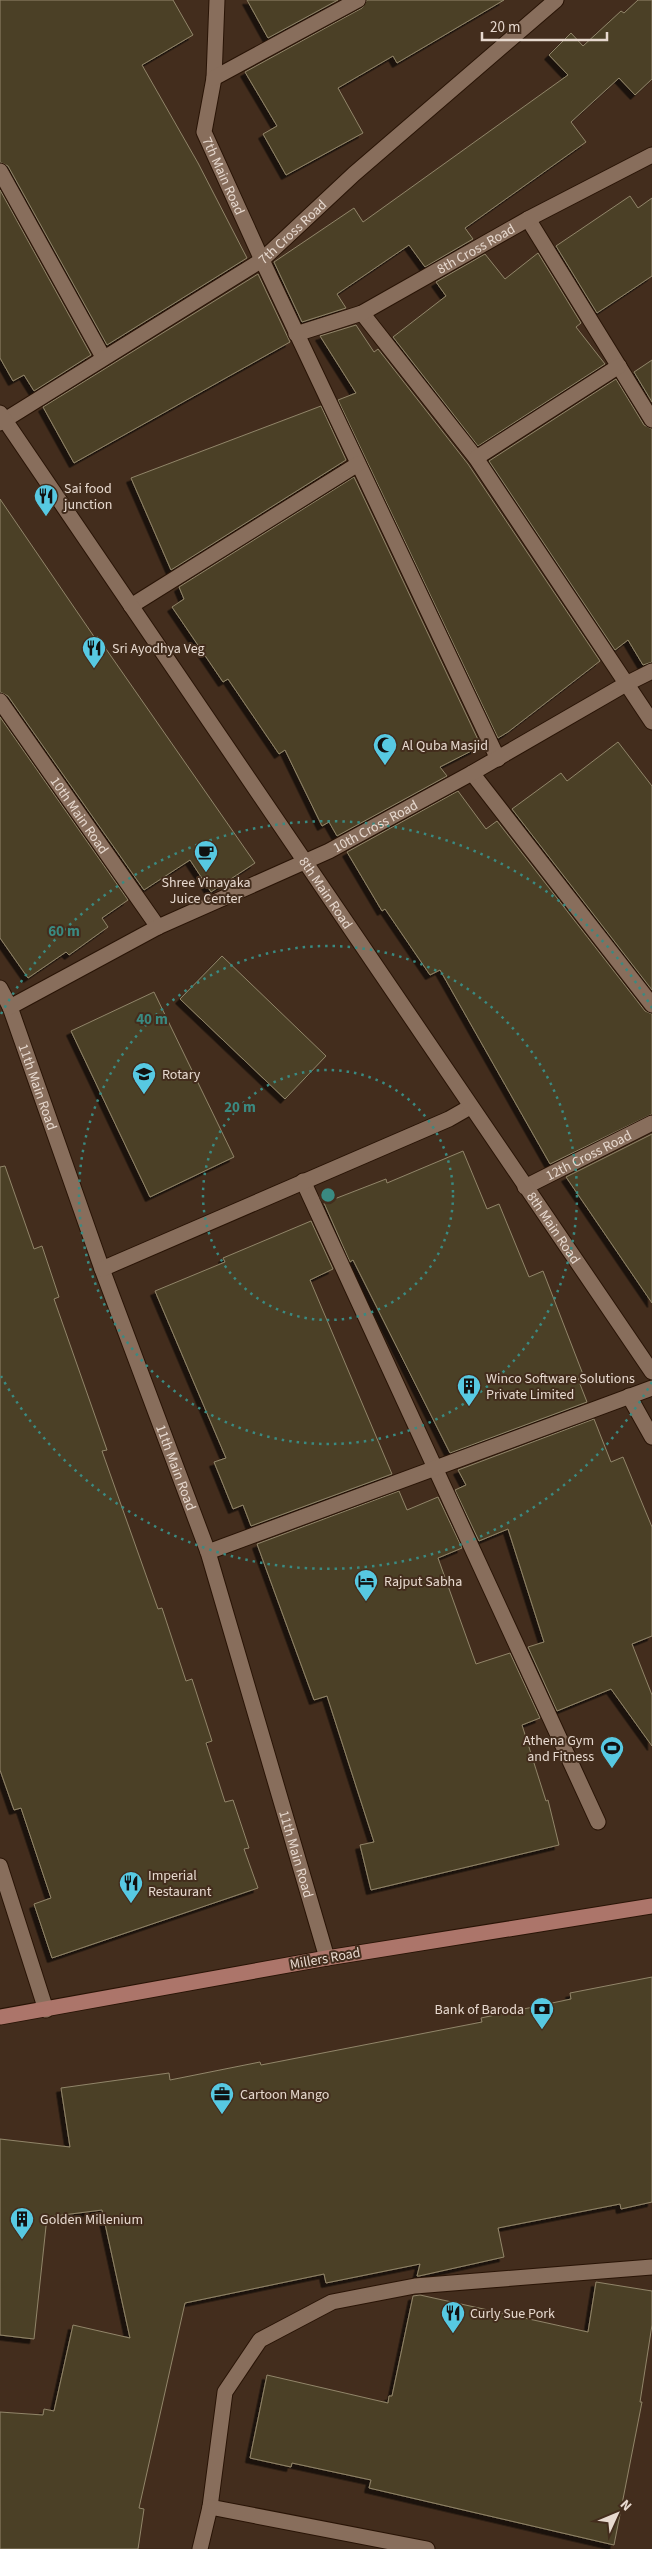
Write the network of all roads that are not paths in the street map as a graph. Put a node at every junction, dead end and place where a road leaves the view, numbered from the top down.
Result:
1 (217, 0) edge
2 (358, 0) edge
3 (556, 0) edge
4 (214, 78) junction
5 (652, 154) edge
6 (0, 171) edge
7 (528, 219) junction
8 (262, 260) junction
9 (362, 313) junction
10 (296, 334) junction
11 (103, 357) junction
12 (619, 366) junction
13 (2, 419) edge
14 (652, 420) edge
15 (476, 458) junction
16 (358, 464) junction
17 (131, 606) junction
18 (652, 671) edge
19 (626, 684) junction
20 (0, 701) edge
21 (652, 722) edge
22 (498, 759) junction
23 (472, 773) junction
24 (306, 863) junction
25 (158, 927) junction
26 (0, 988) edge
27 (652, 1005) edge
28 (10, 1006) junction
29 (470, 1107) junction
30 (652, 1123) edge
31 (303, 1181) junction
32 (525, 1187) junction
33 (102, 1269) junction
34 (650, 1367) edge
35 (652, 1388) edge
36 (629, 1396) junction
37 (652, 1437) edge
38 (434, 1469) junction
39 (208, 1552) junction
40 (598, 1822) dead end
41 (0, 1866) edge
42 (652, 1906) edge
43 (327, 1958) junction
44 (46, 2010) junction
45 (0, 2017) edge
46 (652, 2267) edge
47 (210, 2507) junction
48 (200, 2549) edge
49 (428, 2549) edge

1 - 4 street, 7th Main Road
2 - 4 street
3 - 8 street, 7th Cross Road
4 - 8 street, 7th Main Road
5 - 7 street, 8th Cross Road
6 - 11 street
7 - 9 street, 8th Cross Road
7 - 12 street
8 - 10 street, 7th Main Road
8 - 11 street, 7th Cross Road
9 - 10 street, 8th Cross Road
9 - 15 street
10 - 16 street, 7th Main Road
11 - 13 street, 7th Cross Road
12 - 14 street
12 - 15 street
13 - 17 street, 8th Main Road
15 - 19 street
16 - 17 street
16 - 22 street, 7th Main Road
17 - 24 street, 8th Main Road
18 - 19 street, 10th Cross Road
19 - 21 street
19 - 22 street, 10th Cross Road
20 - 25 street, 10th Main Road
22 - 23 street, 10th Cross Road
23 - 24 street, 10th Cross Road
23 - 27 street
24 - 25 street, 10th Cross Road
24 - 29 street, 8th Main Road
25 - 28 street, 10th Cross Road
26 - 28 street, 11th Main Road
28 - 33 street, 11th Main Road
29 - 31 street
29 - 32 street, 8th Main Road
30 - 32 street, 12th Cross Road
31 - 33 street
31 - 38 street
32 - 34 street, 8th Main Road
33 - 39 street, 11th Main Road
35 - 36 street
36 - 37 street
36 - 38 street
38 - 39 street
38 - 40 street
39 - 43 street, 11th Main Road
41 - 44 street
42 - 43 main road, Millers Road
43 - 44 main road, Millers Road
44 - 45 main road, Millers Road
46 - 47 street
47 - 48 street
47 - 49 street

